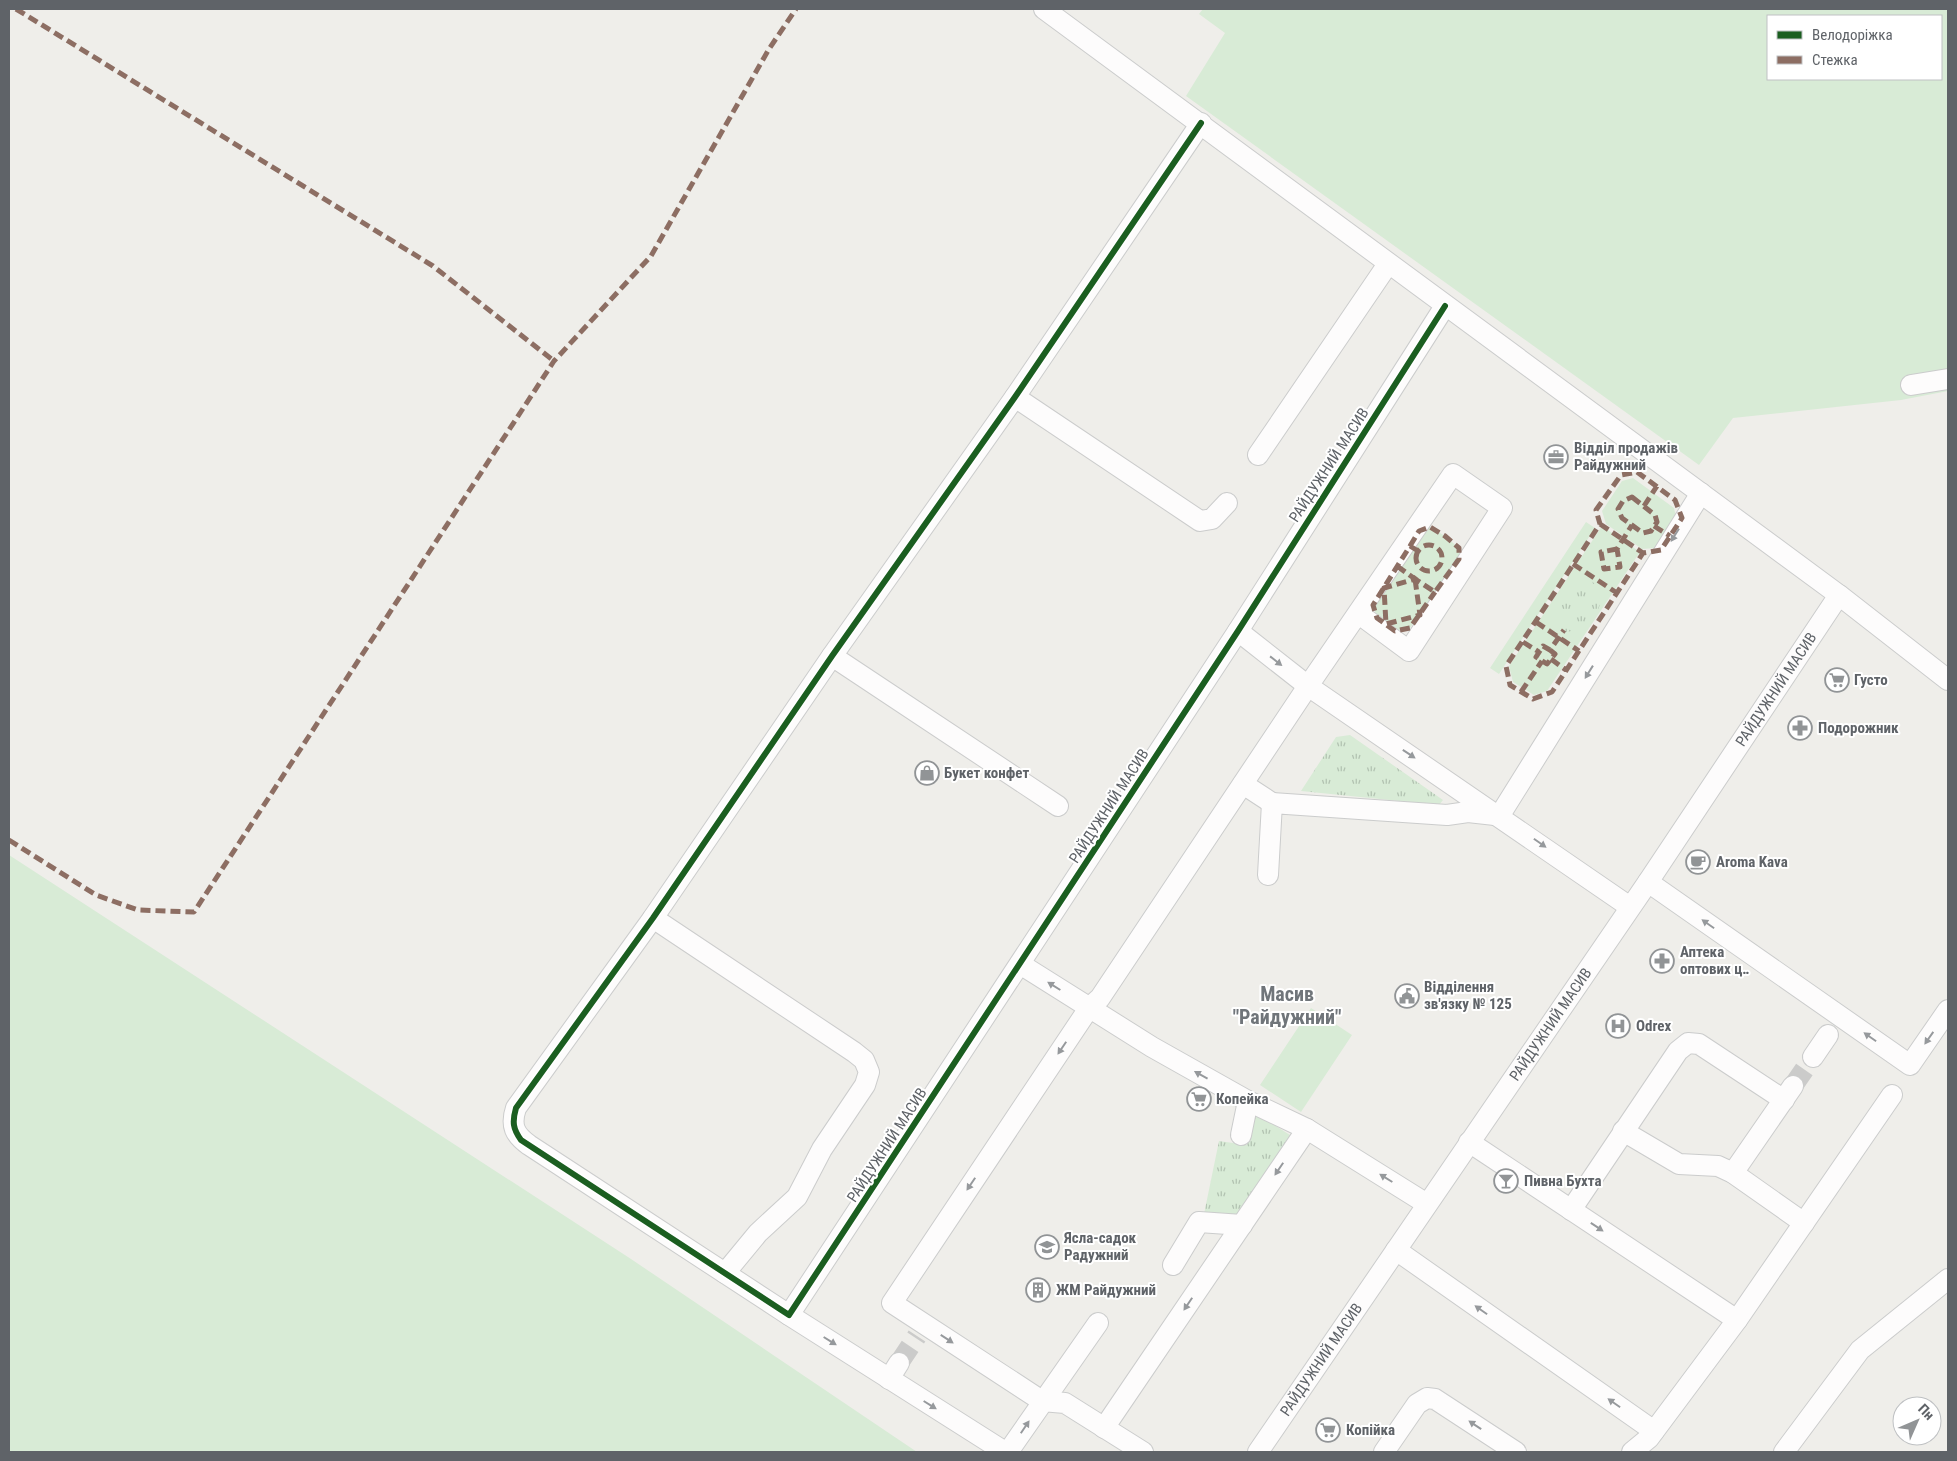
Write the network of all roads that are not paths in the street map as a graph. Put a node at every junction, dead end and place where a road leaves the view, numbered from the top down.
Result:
1 (1044, 9) edge
2 (1201, 123) junction
3 (1388, 264) junction
4 (1445, 306) junction
5 (1948, 379) edge
6 (1911, 385) dead end
7 (1015, 397) junction
8 (1258, 455) dead end
9 (1701, 493) junction
10 (1227, 503) dead end
11 (1839, 595) junction
12 (1358, 614) junction
13 (1238, 631) junction
14 (832, 656) junction
15 (1948, 680) edge
16 (1308, 686) junction
17 (1243, 784) junction
18 (1272, 803) junction
19 (1058, 806) dead end
20 (1500, 815) junction
21 (1268, 874) dead end
22 (1648, 882) junction
23 (1630, 907) junction
24 (653, 918) junction
25 (1020, 964) junction
26 (1088, 1008) junction
27 (1948, 1010) edge
28 (1828, 1035) dead end
29 (1813, 1057) tunnel mouth
30 (1892, 1095) dead end
31 (1248, 1101) junction
32 (1306, 1129) junction
33 (1623, 1131) junction
34 (1241, 1135) dead end
35 (1468, 1142) junction
36 (1733, 1173) junction
37 (1427, 1204) junction
38 (1571, 1210) junction
39 (1804, 1223) junction
40 (1242, 1225) junction
41 (1396, 1250) junction
42 (1173, 1265) dead end
43 (725, 1273) junction
44 (1948, 1279) edge
45 (789, 1315) junction
46 (1737, 1320) junction
47 (1098, 1323) dead end
48 (1042, 1401) junction
49 (1104, 1428) junction
50 (1654, 1431) junction
51 (1006, 1452) edge
52 (1143, 1452) edge
53 (1258, 1452) edge
54 (1384, 1452) edge
55 (1516, 1452) edge
56 (1632, 1452) edge
57 (1784, 1452) edge

1 - 2 street
2 - 3 street
2 - 7 street
3 - 4 street
3 - 8 street
4 - 9 street
4 - 13 street, РАЙДУЖНИЙ МАСИВ
5 - 6 street
7 - 10 street
7 - 14 street
9 - 11 street
9 -> 20 street
11 - 15 street
11 - 22 street, РАЙДУЖНИЙ МАСИВ
12 - 12 street
12 - 16 street
13 -> 16 street
13 - 25 street, РАЙДУЖНИЙ МАСИВ
14 - 19 street
14 - 24 street
16 - 17 street
16 -> 20 street
17 - 18 street
17 - 26 street
18 - 20 street
18 - 21 street
20 -> 23 street
22 - 23 street, РАЙДУЖНИЙ МАСИВ
27 -> 22 street
23 - 35 street, РАЙДУЖНИЙ МАСИВ
24 - 43 street
24 - 43 street
26 -> 25 street
25 - 45 street, РАЙДУЖНИЙ МАСИВ
31 -> 26 street
26 -> 48 street
28 - 29 street
30 - 39 street
31 - 32 street
31 - 34 street
37 -> 32 street
32 -> 40 street
33 - 36 street
33 - 36 street
33 - 38 street
35 - 37 street, РАЙДУЖНИЙ МАСИВ
35 - 38 street
36 - 39 street
37 - 41 street, РАЙДУЖНИЙ МАСИВ
38 -> 46 street
39 - 46 street
40 - 42 street
40 -> 49 street
50 -> 41 street
41 - 53 street, РАЙДУЖНИЙ МАСИВ
43 - 45 street
44 - 57 street
45 -> 51 street
46 - 50 street
47 - 48 street
48 - 49 street
51 -> 48 street
49 - 52 street
50 - 56 street
55 -> 54 street

